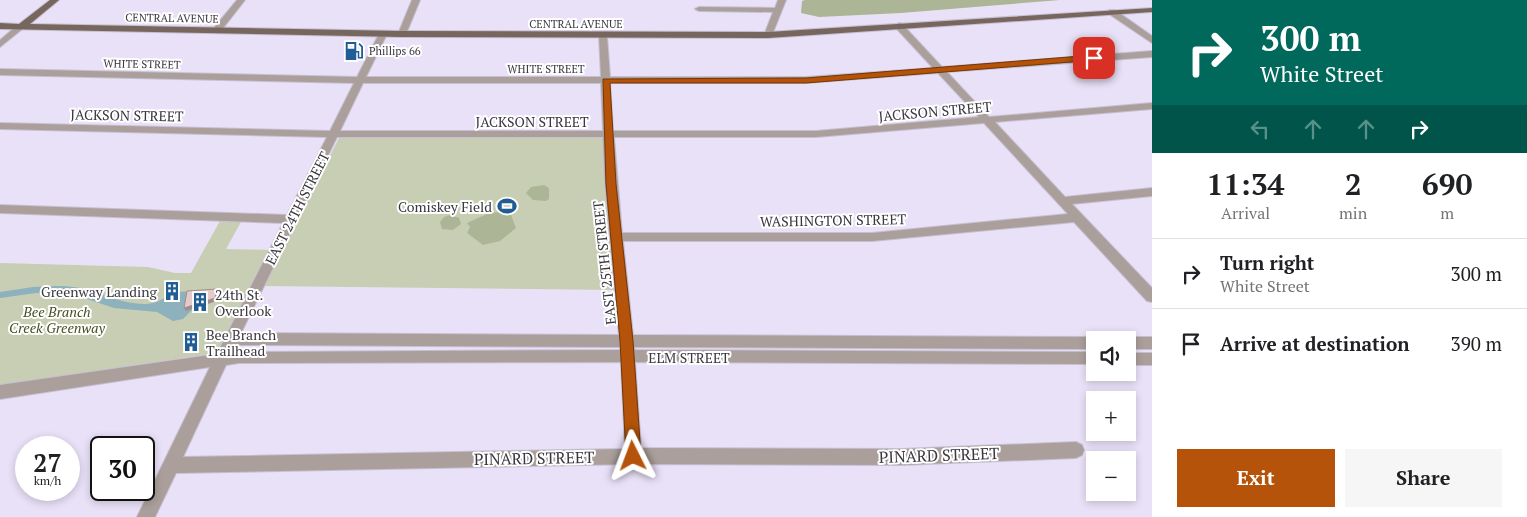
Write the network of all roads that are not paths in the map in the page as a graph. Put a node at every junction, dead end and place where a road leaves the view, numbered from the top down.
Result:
1 (56, 0) edge
2 (241, 0) edge
3 (416, 0) edge
4 (782, 0) edge
5 (698, 9) dead end
6 (779, 10) junction
7 (1152, 10) edge
8 (1112, 12) junction
9 (0, 26) edge
10 (22, 26) junction
11 (899, 26) junction
12 (217, 30) junction
13 (383, 34) junction
14 (402, 34) junction
15 (768, 35) junction
16 (603, 36) junction
17 (1152, 40) edge
18 (0, 44) edge
19 (1152, 54) edge
20 (937, 69) junction
21 (0, 72) edge
22 (361, 80) junction
23 (606, 80) junction
24 (1152, 106) edge
25 (985, 121) junction
26 (0, 126) edge
27 (334, 134) junction
28 (608, 135) junction
29 (1152, 192) edge
30 (1064, 201) junction
31 (0, 209) edge
32 (1079, 217) junction
33 (292, 218) junction
34 (617, 237) junction
35 (1152, 297) edge
36 (231, 339) junction
37 (627, 341) junction
38 (1086, 342) edge
39 (1136, 343) edge
40 (1152, 343) edge
41 (628, 356) junction
42 (1086, 358) edge
43 (1136, 358) edge
44 (222, 359) junction
45 (1152, 359) edge
46 (1, 394) edge
47 (1076, 450) dead end
48 (633, 456) junction
49 (171, 464) junction
50 (146, 517) edge

1 - 10 main road
2 - 12 street
3 - 14 street
4 - 6 street
5 - 6 street
6 - 15 street
7 - 8 main road, CENTRAL AVENUE
8 - 11 main road, CENTRAL AVENUE
8 - 17 street
9 - 10 main road, CENTRAL AVENUE
10 - 12 main road, CENTRAL AVENUE
10 - 18 street
11 - 15 main road, CENTRAL AVENUE
11 - 20 street
12 - 13 main road, CENTRAL AVENUE
13 - 14 main road, CENTRAL AVENUE
13 - 22 street, EAST 24TH STREET
14 - 16 main road, CENTRAL AVENUE
15 - 16 main road, CENTRAL AVENUE
16 - 23 street, EAST 25TH STREET
19 - 20 street, WHITE STREET
20 - 23 street, WHITE STREET
20 - 25 street
21 - 22 street, WHITE STREET
22 - 23 street, WHITE STREET
22 - 27 street, EAST 24TH STREET
23 - 28 street, EAST 25TH STREET
24 - 25 street, JACKSON STREET
25 - 28 street, JACKSON STREET
25 - 30 street
26 - 27 street, JACKSON STREET
27 - 28 street, JACKSON STREET
27 - 33 street, EAST 24TH STREET
28 - 34 street, EAST 25TH STREET
29 - 30 street
30 - 32 street
31 - 33 street
32 - 34 street, WASHINGTON STREET
32 - 35 street
33 - 36 street, EAST 24TH STREET
34 - 37 street, EAST 25TH STREET
36 - 37 street, ELM STREET
36 - 44 street, EAST 24TH STREET
37 - 38 street, ELM STREET
37 - 41 street, EAST 25TH STREET
39 - 40 street
41 - 42 street, ELM STREET
41 - 44 street, ELM STREET
41 - 48 street, EAST 25TH STREET
43 - 45 street
44 - 46 street, ELM STREET
44 - 49 street, EAST 24TH STREET
47 - 48 street, PINARD STREET
48 - 49 street, PINARD STREET
49 - 50 street, EAST 24TH STREET

